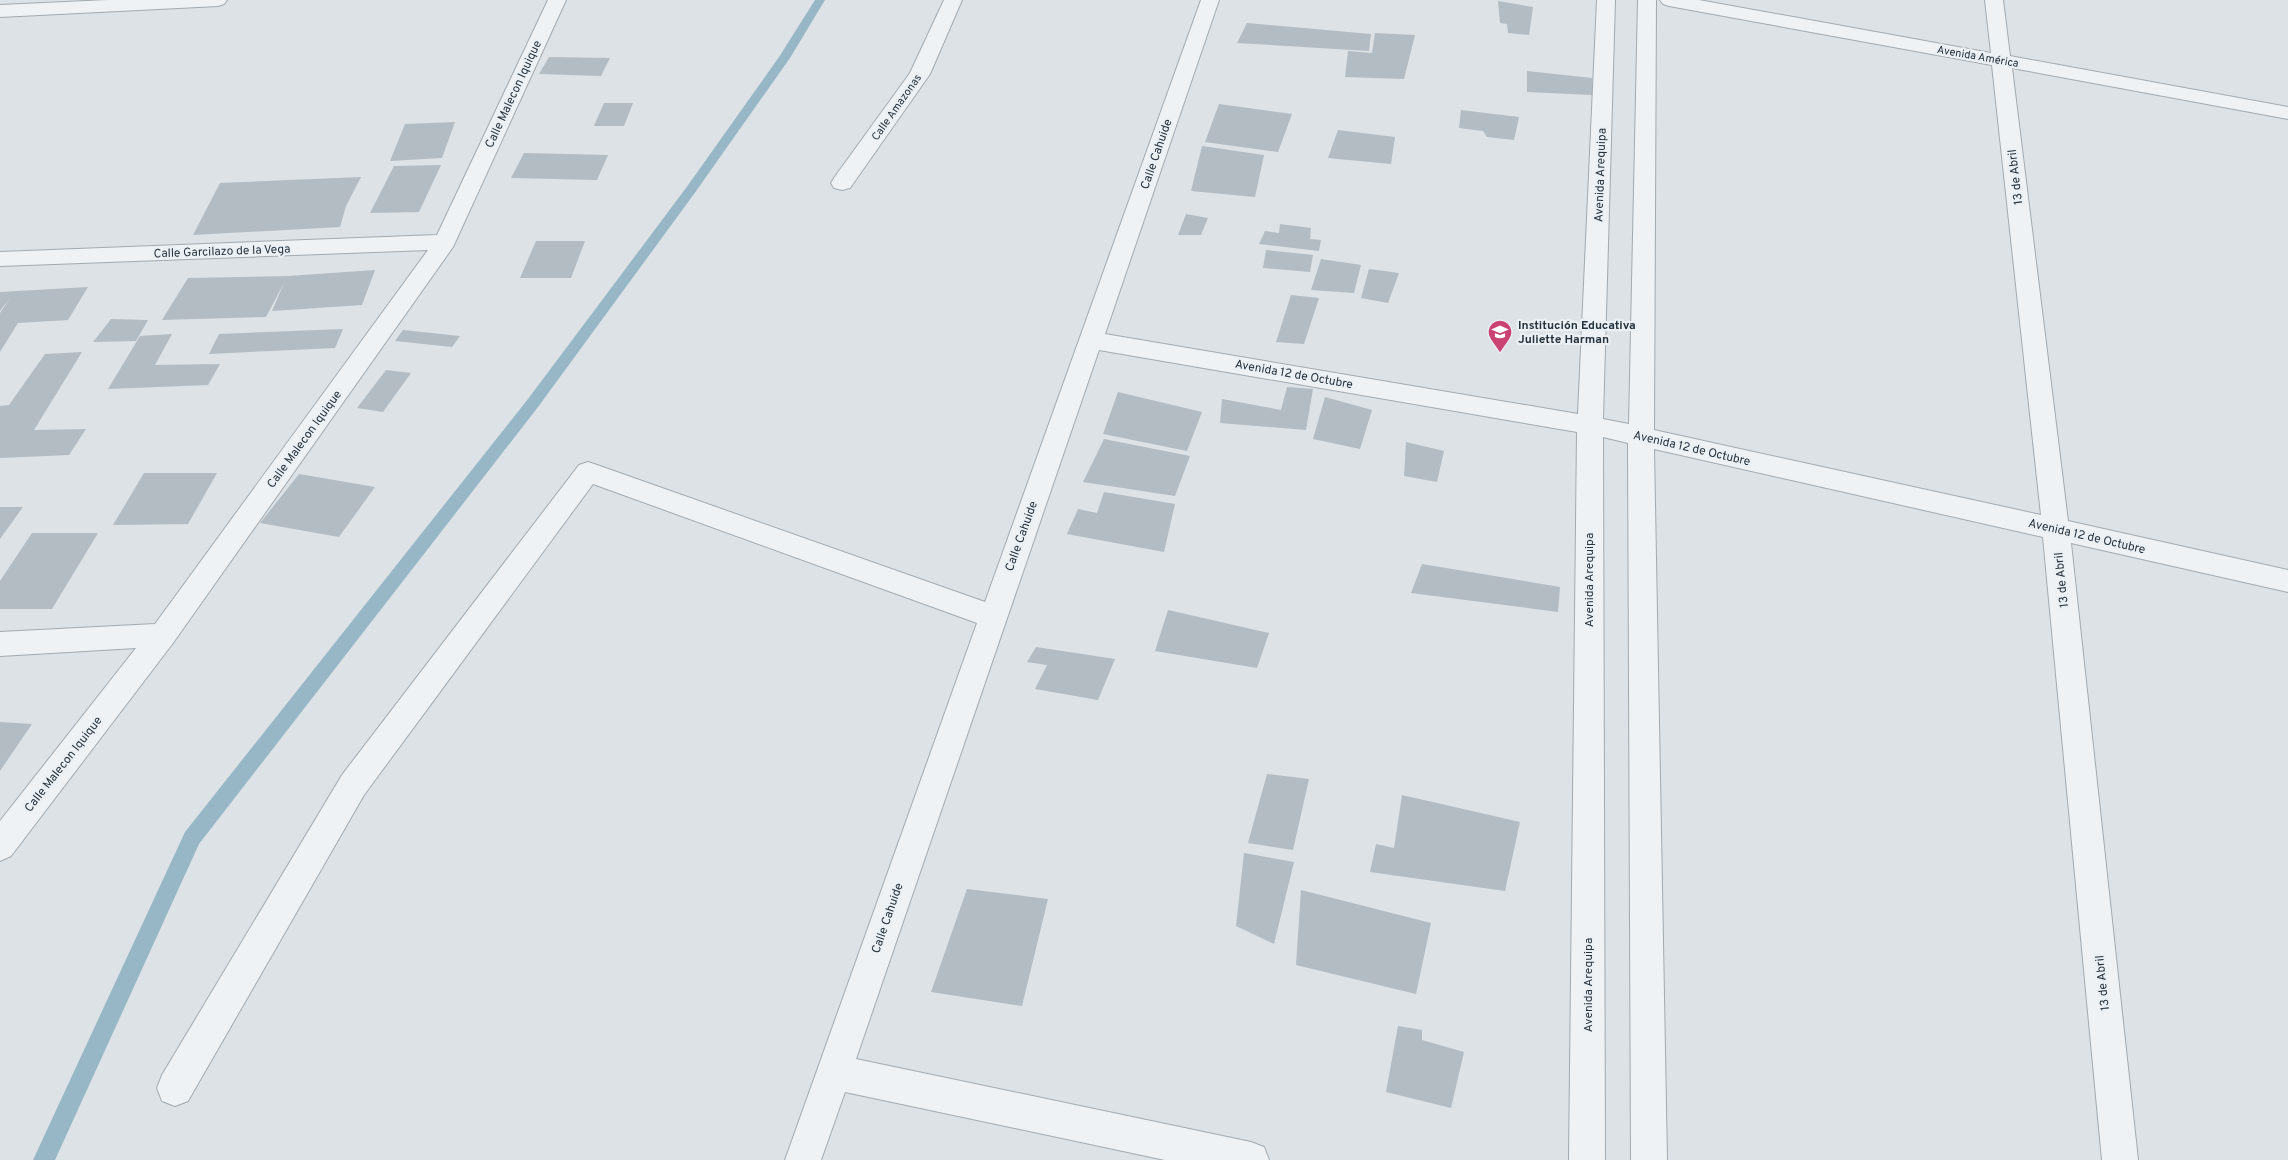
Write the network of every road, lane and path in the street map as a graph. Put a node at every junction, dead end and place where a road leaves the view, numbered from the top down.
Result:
1 (218, 0) edge
2 (557, 0) edge
3 (952, 0) edge
4 (1210, 0) edge
5 (1606, 0) edge
6 (1647, 0) edge
7 (1669, 0) edge
8 (1994, 0) edge
9 (0, 11) edge
10 (2001, 60) junction
11 (2288, 113) edge
12 (842, 183) dead end
13 (445, 242) junction
14 (0, 260) edge
15 (1090, 340) junction
16 (1590, 425) junction
17 (1641, 436) junction
18 (2056, 529) junction
19 (2288, 581) edge
20 (992, 616) junction
21 (163, 635) junction
22 (0, 644) edge
23 (0, 846) edge
24 (833, 1072) junction
25 (175, 1088) dead end
26 (803, 1160) edge
27 (1251, 1160) edge
28 (1587, 1160) edge
29 (1649, 1160) edge
30 (2120, 1160) edge

1 - 9 street
2 - 13 street, Calle Malecon Iquique
3 - 12 street, Calle Amazonas
4 - 15 street, Calle Cahuide
5 - 16 street, Avenida Arequipa
6 - 17 street
7 - 10 street, Avenida América
8 - 10 street, 13 de Abril
10 - 11 street, Avenida América
10 - 18 street, 13 de Abril
13 - 14 street, Calle Garcilazo de la Vega
13 - 21 street, Calle Malecon Iquique
15 - 16 street, Avenida 12 de Octubre
15 - 20 street, Calle Cahuide
16 - 17 street, Avenida 12 de Octubre
16 - 28 street, Avenida Arequipa
17 - 18 street, Avenida 12 de Octubre
17 - 29 street
18 - 19 street, Avenida 12 de Octubre
18 - 30 street, 13 de Abril
20 - 24 street, Calle Cahuide
20 - 25 street
21 - 22 street
21 - 23 street, Calle Malecon Iquique
24 - 26 street, Calle Cahuide
24 - 27 street

